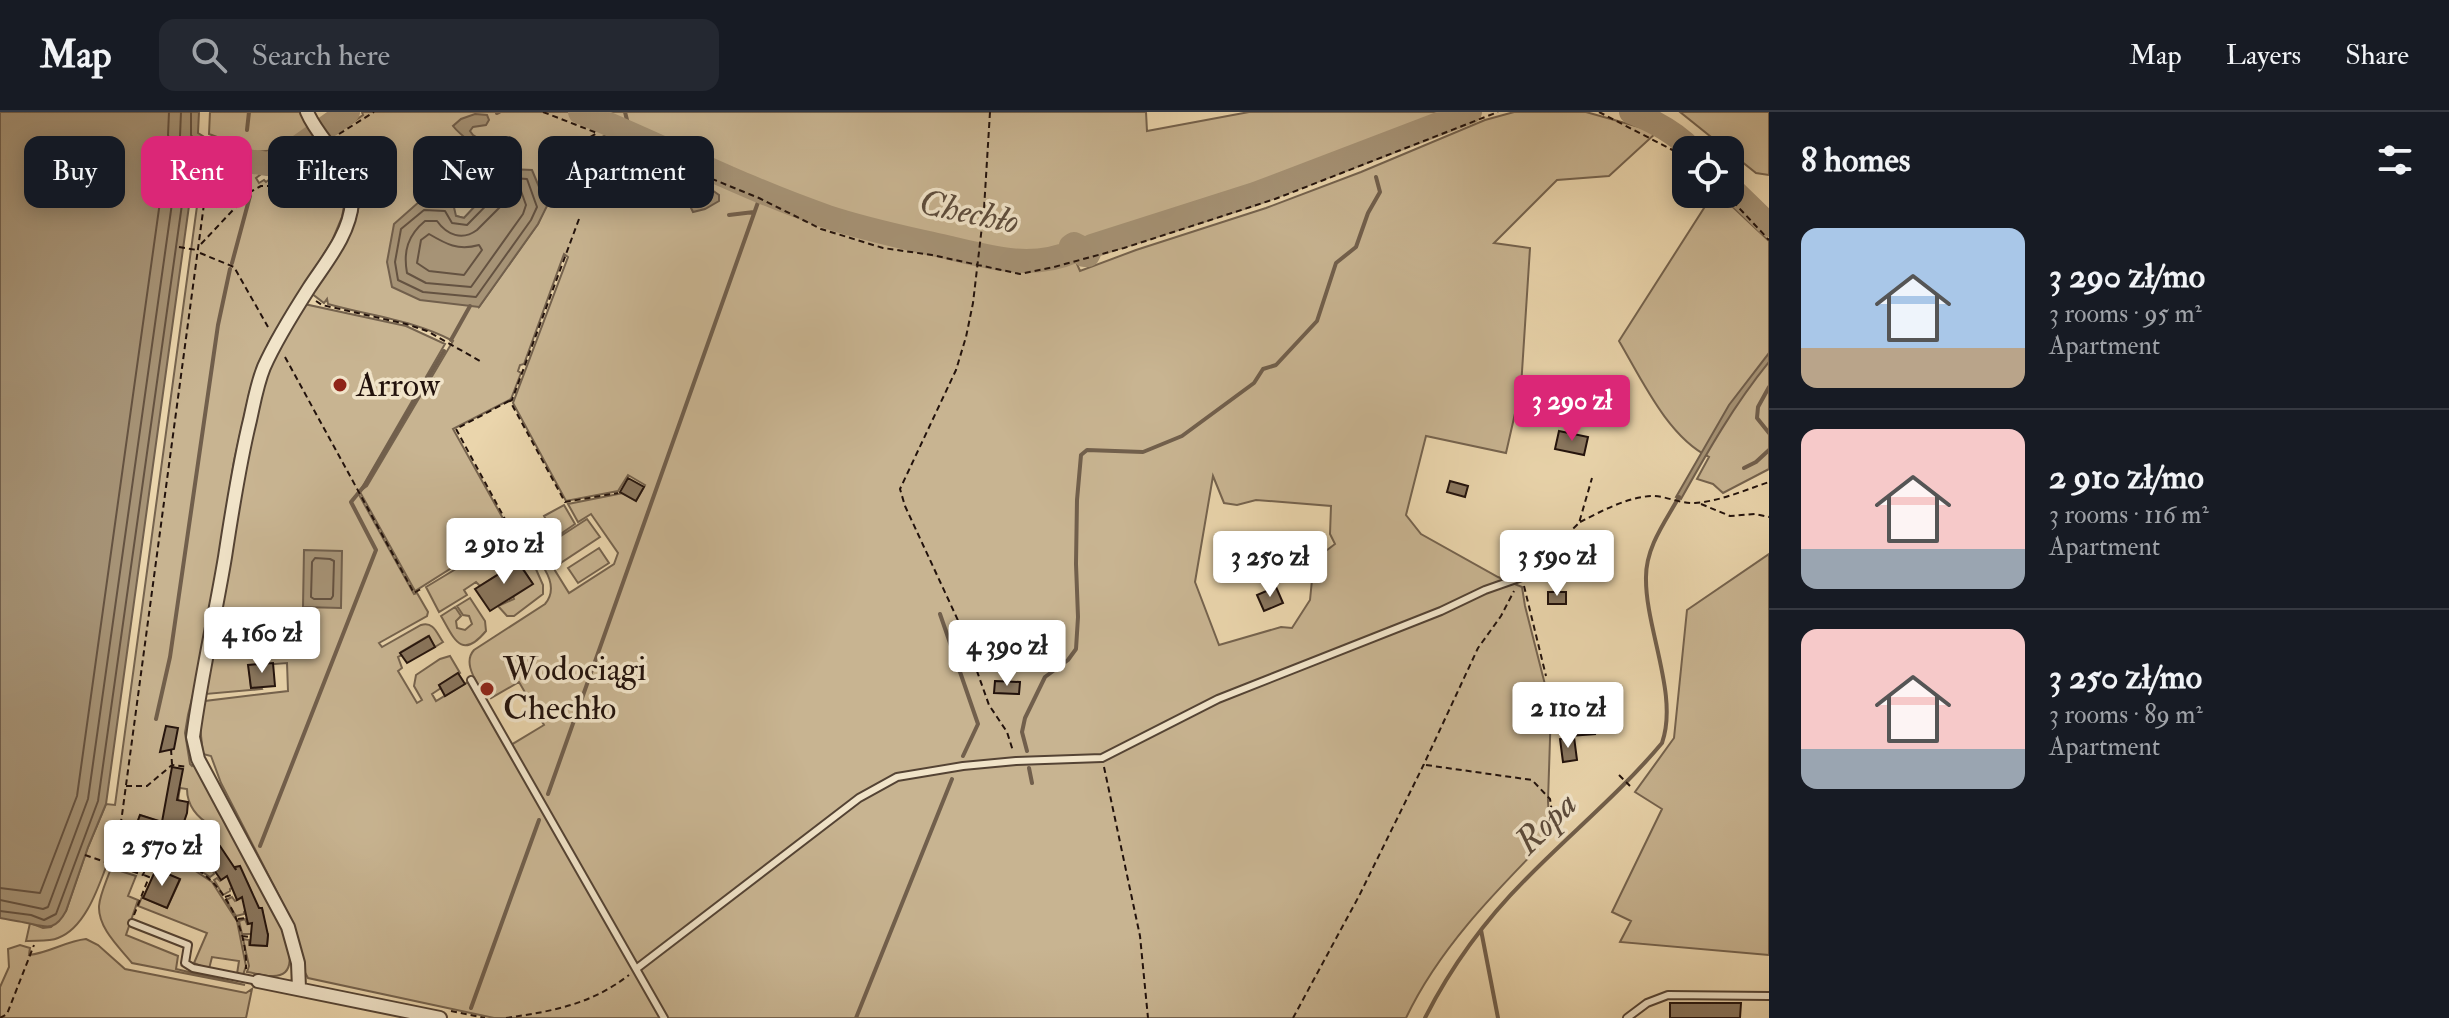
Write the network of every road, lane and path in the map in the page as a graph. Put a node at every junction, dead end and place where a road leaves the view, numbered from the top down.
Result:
1 (307, 112) edge
2 (374, 112) edge
3 (543, 112) edge
4 (990, 112) edge
5 (1498, 112) edge
6 (1599, 112) edge
7 (320, 136) edge
8 (333, 136) edge
9 (1672, 150) edge
10 (268, 186) edge
11 (205, 208) edge
12 (351, 208) edge
13 (1739, 208) edge
14 (579, 219) dead end
15 (1769, 240) edge
16 (200, 245) junction
17 (179, 247) dead end
18 (199, 252) junction
19 (976, 266) junction
20 (322, 305) dead end
21 (276, 343) junction
22 (480, 361) dead end
23 (510, 401) junction
24 (1592, 478) dead end
25 (1769, 482) edge
26 (618, 493) dead end
27 (1698, 503) junction
28 (1769, 517) edge
29 (1579, 523) junction
30 (512, 532) dead end
31 (1522, 577) junction
32 (421, 589) dead end
33 (1546, 676) dead end
34 (471, 680) dead end
35 (171, 749) dead end
36 (1102, 758) junction
37 (1016, 761) junction
38 (190, 764) dead end
39 (1424, 764) junction
40 (172, 765) junction
41 (1619, 775) dead end
42 (125, 786) junction
43 (1630, 786) dead end
44 (1553, 819) dead end
45 (155, 845) dead end
46 (152, 851) junction
47 (85, 855) dead end
48 (198, 859) dead end
49 (109, 863) junction
50 (190, 865) junction
51 (143, 875) junction
52 (217, 875) dead end
53 (211, 880) junction
54 (234, 894) dead end
55 (223, 898) junction
56 (247, 918) dead end
57 (237, 920) junction
58 (132, 923) joint
59 (241, 936) junction
60 (251, 937) dead end
61 (34, 945) dead end
62 (636, 969) junction
63 (244, 978) junction
64 (258, 981) joint
65 (299, 988) junction
66 (1769, 996) edge
67 (417, 1016) edge
68 (0, 1018) edge
69 (440, 1018) edge
70 (506, 1018) edge
71 (664, 1018) edge
72 (1148, 1018) edge
73 (1293, 1018) edge
74 (1627, 1018) edge

1 - 7 street
2 - 8 path
3 - 19 path
4 - 19 path
5 - 19 path
6 - 9 path
10 - 16 path
11 - 16 path
12 - 21 street
13 - 15 path
14 - 23 path
16 - 18 path
17 - 18 path
18 - 21 path
18 - 42 path
19 - 37 path
20 - 22 path
21 - 32 path
21 - 65 street
23 - 26 path
23 - 30 path
24 - 29 path
25 - 27 path
27 - 28 path
27 - 29 path
29 - 31 path
31 - 33 path
31 - 36 lane
31 - 39 path
34 - 62 lane
35 - 40 path
36 - 37 lane
36 - 72 path
37 - 62 lane
38 - 40 path
39 - 44 path
39 - 73 path
40 - 42 path
41 - 43 path
42 - 49 path
45 - 46 path
46 - 50 path
46 - 51 path
47 - 49 path
48 - 50 path
49 - 51 path
50 - 53 path
51 - 58 path
52 - 53 path
53 - 55 path
54 - 55 path
55 - 57 path
56 - 57 path
57 - 59 path
58 - 63 lane
59 - 60 path
59 - 63 path
61 - 68 path
62 - 70 path
62 - 71 lane
63 - 64 lane
64 - 65 street
65 - 67 street
66 - 74 lane
67 - 69 street

